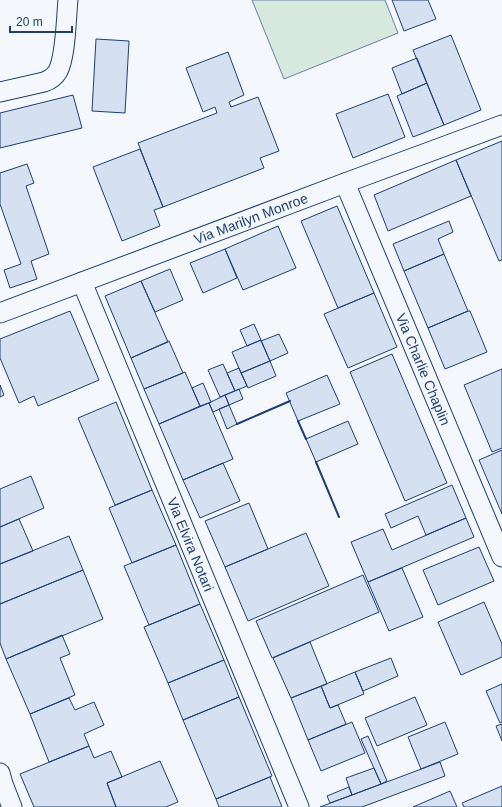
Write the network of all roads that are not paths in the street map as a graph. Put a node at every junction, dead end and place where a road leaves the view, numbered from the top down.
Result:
1 (68, 0) edge
2 (0, 92) edge
3 (502, 125) edge
4 (344, 182) junction
5 (82, 282) junction
6 (0, 313) edge
7 (502, 557) edge
8 (0, 773) edge
9 (12, 807) edge
10 (299, 807) edge

1 - 2 street
3 - 4 street, Via Marilyn Monroe
4 - 5 street, Via Marilyn Monroe
4 - 7 street, Via Charlie Chaplin
5 - 6 street, Via Marilyn Monroe
5 - 10 street, Via Elvira Notari
8 - 9 street

